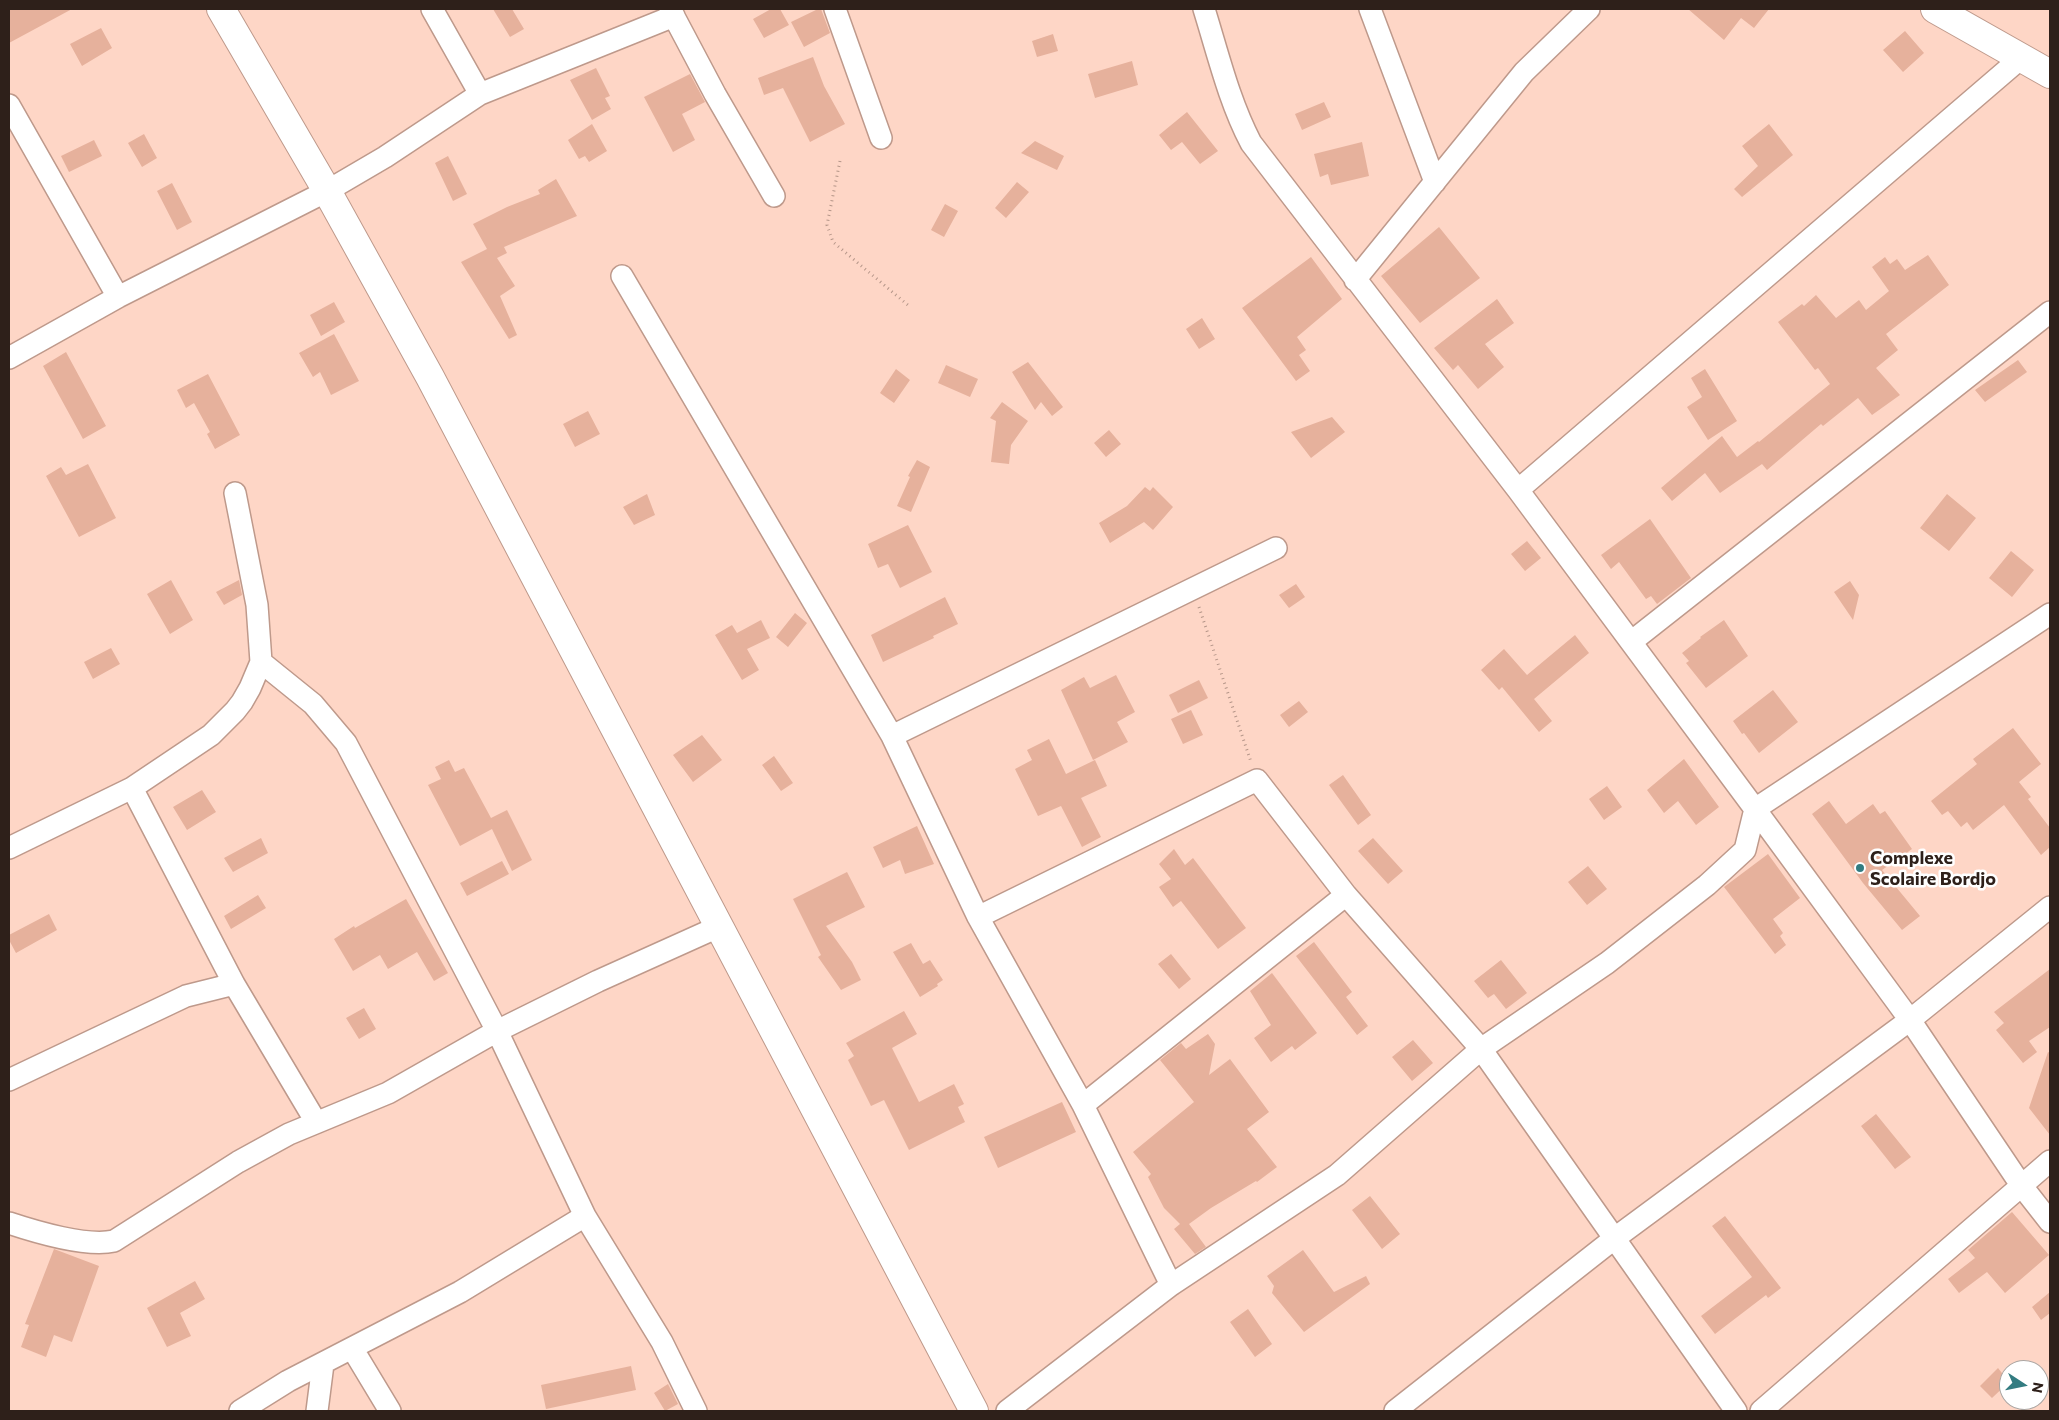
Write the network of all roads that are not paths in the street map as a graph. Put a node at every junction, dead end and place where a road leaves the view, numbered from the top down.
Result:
1 (221, 9) edge
2 (432, 9) edge
3 (835, 9) edge
4 (1204, 9) edge
5 (1370, 9) edge
6 (1589, 9) edge
7 (1935, 9) edge
8 (672, 12) edge
9 (2021, 58) junction
10 (2050, 74) edge
11 (480, 94) junction
12 (9, 105) edge
13 (881, 138) dead end
14 (1435, 182) junction
15 (327, 191) junction
16 (774, 196) dead end
17 (622, 276) dead end
18 (1355, 280) junction
19 (118, 297) junction
20 (2050, 312) edge
21 (9, 358) edge
22 (1518, 490) junction
23 (235, 494) dead end
24 (1276, 548) dead end
25 (2050, 614) edge
26 (1631, 642) junction
27 (260, 662) junction
28 (892, 736) junction
29 (132, 788) junction
30 (1756, 809) junction
31 (9, 848) edge
32 (1346, 895) junction
33 (2050, 907) edge
34 (978, 917) junction
35 (718, 927) junction
36 (234, 984) junction
37 (1910, 1020) junction
38 (497, 1031) junction
39 (1480, 1049) junction
40 (9, 1080) edge
41 (1083, 1105) junction
42 (316, 1122) junction
43 (2050, 1161) edge
44 (2021, 1185) junction
45 (585, 1216) junction
46 (9, 1222) edge
47 (2050, 1222) edge
48 (1615, 1238) junction
49 (1171, 1285) junction
50 (352, 1348) junction
51 (323, 1364) junction
52 (240, 1411) edge
53 (317, 1411) edge
54 (390, 1411) edge
55 (696, 1411) edge
56 (974, 1411) edge
57 (1008, 1411) edge
58 (1395, 1411) edge
59 (1736, 1411) edge
60 (1761, 1411) edge

1 - 15 street
2 - 11 street
3 - 13 street
4 - 18 street
5 - 14 street
6 - 14 street
7 - 9 street
8 - 11 street
8 - 16 street
9 - 10 street
9 - 22 street
11 - 15 street
12 - 19 street
14 - 18 street
15 - 19 street
15 - 35 street
17 - 28 street
18 - 22 street
19 - 21 street
20 - 26 street
22 - 26 street
23 - 27 street
24 - 28 street
25 - 30 street
26 - 30 street
27 - 29 street
27 - 38 street
28 - 34 street
29 - 31 street
29 - 36 street
30 - 37 street
30 - 39 street
32 - 34 street
32 - 39 street
32 - 41 street
33 - 37 street
34 - 41 street
35 - 38 street
35 - 56 street
36 - 40 street
36 - 42 street
37 - 44 street
37 - 48 street
38 - 42 street
38 - 45 street
39 - 48 street
39 - 49 street
41 - 49 street
42 - 46 street
43 - 44 street
44 - 47 street
44 - 60 street
45 - 50 street
45 - 55 street
48 - 58 street
48 - 59 street
49 - 57 street
50 - 51 street
50 - 54 street
51 - 52 street
51 - 53 street

